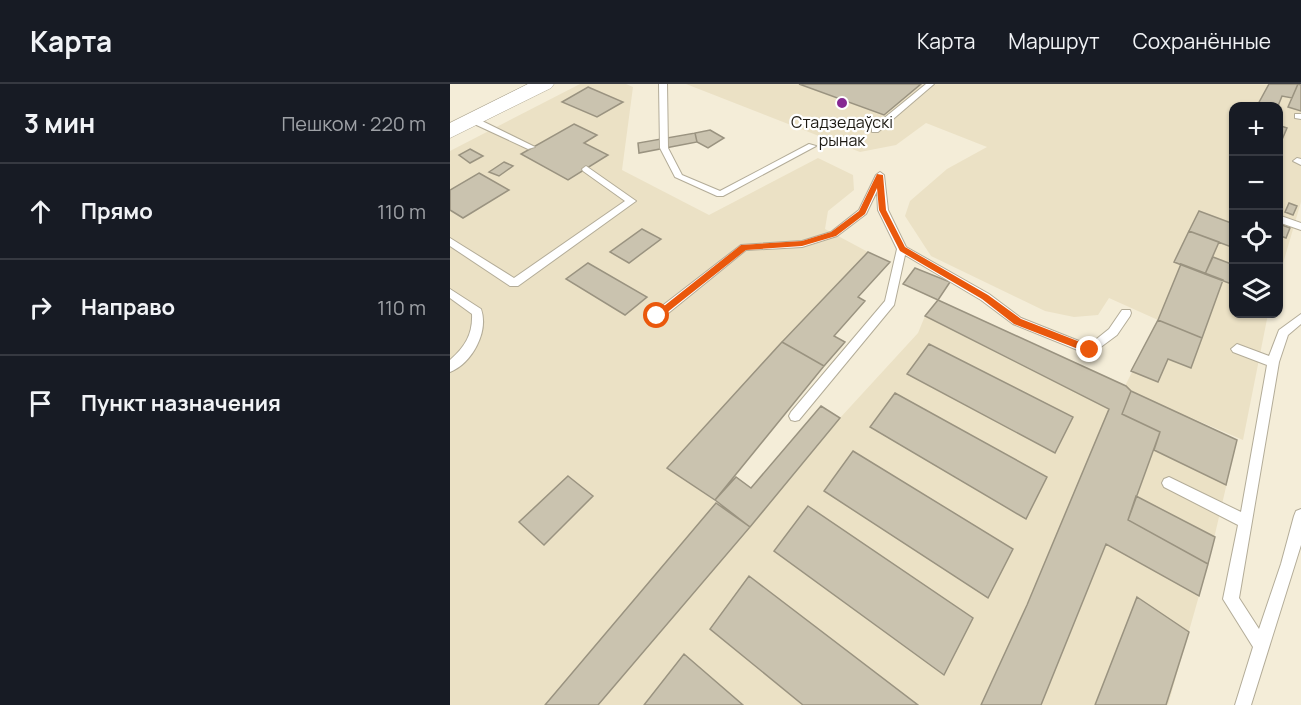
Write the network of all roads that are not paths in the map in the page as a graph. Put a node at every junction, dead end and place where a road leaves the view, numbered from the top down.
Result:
1 (544, 84) edge
2 (663, 84) edge
3 (930, 84) edge
4 (473, 120) junction
5 (875, 130) dead end
6 (450, 131) edge
7 (812, 146) dead end
8 (531, 147) dead end
9 (586, 169) dead end
10 (1283, 220) edge
11 (1301, 227) edge
12 (450, 241) edge
13 (902, 249) junction
14 (450, 292) edge
15 (1126, 313) dead end
16 (657, 316) dead end
17 (1301, 318) edge
18 (1237, 349) dead end
19 (1273, 362) junction
20 (450, 367) edge
21 (795, 416) dead end
22 (1168, 483) dead end
23 (1301, 516) edge
24 (1246, 522) junction
25 (1261, 646) junction
26 (1243, 705) edge

1 - 4 main road
2 - 7 lane
3 - 5 lane
4 - 6 main road
4 - 8 lane
9 - 12 lane
10 - 11 lane
13 - 15 lane
13 - 16 lane
13 - 21 lane
14 - 20 lane
17 - 19 lane
18 - 19 lane
19 - 24 lane
22 - 24 lane
23 - 25 lane
24 - 25 lane
25 - 26 lane

